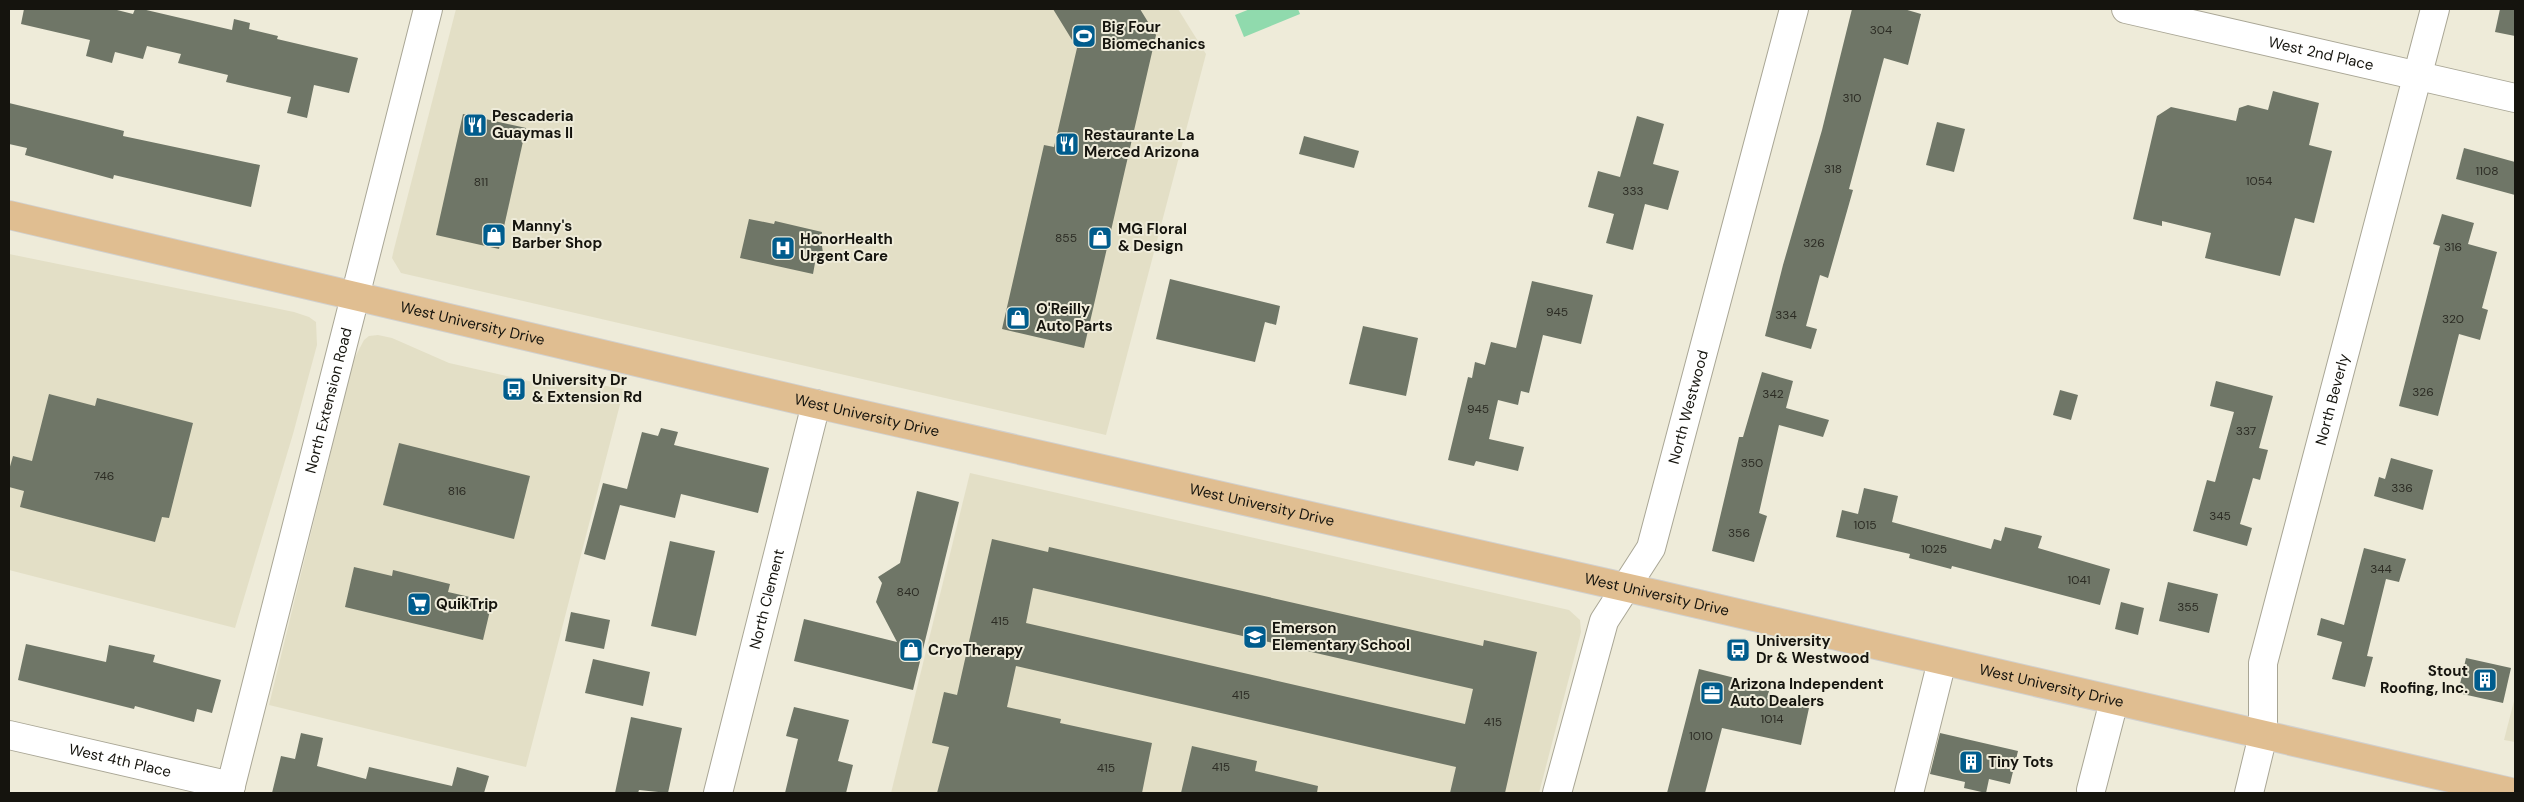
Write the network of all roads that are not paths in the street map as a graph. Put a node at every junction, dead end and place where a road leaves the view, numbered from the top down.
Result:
1 (1794, 9) edge
2 (2126, 9) edge
3 (2434, 9) edge
4 (419, 11) edge
5 (2416, 76) junction
6 (2515, 98) edge
7 (9, 215) edge
8 (354, 298) junction
9 (816, 404) junction
10 (1624, 588) junction
11 (1942, 661) junction
12 (2114, 701) junction
13 (9, 734) edge
14 (2263, 736) junction
15 (230, 790) edge
16 (2091, 790) dead end
17 (718, 793) edge
18 (1557, 793) edge
19 (1909, 793) edge
20 (2248, 793) edge
21 (2515, 793) edge

1 - 10 street, North Westwood
2 - 5 street, West 2nd Place
3 - 5 street, North Beverly
4 - 8 street, North Extension Road
5 - 6 street, West 2nd Place
5 - 14 street, North Beverly
7 - 8 main road, West University Drive
8 - 9 main road, West University Drive
8 - 15 street, North Extension Road
9 - 10 main road, West University Drive
9 - 17 street, North Clement
10 - 11 main road, West University Drive
10 - 18 street, North Westwood
11 - 12 main road, West University Drive
11 - 19 street
12 - 14 main road, West University Drive
12 - 16 street
13 - 15 street, West 4th Place
14 - 20 street, North Beverly
14 - 21 main road, West University Drive

